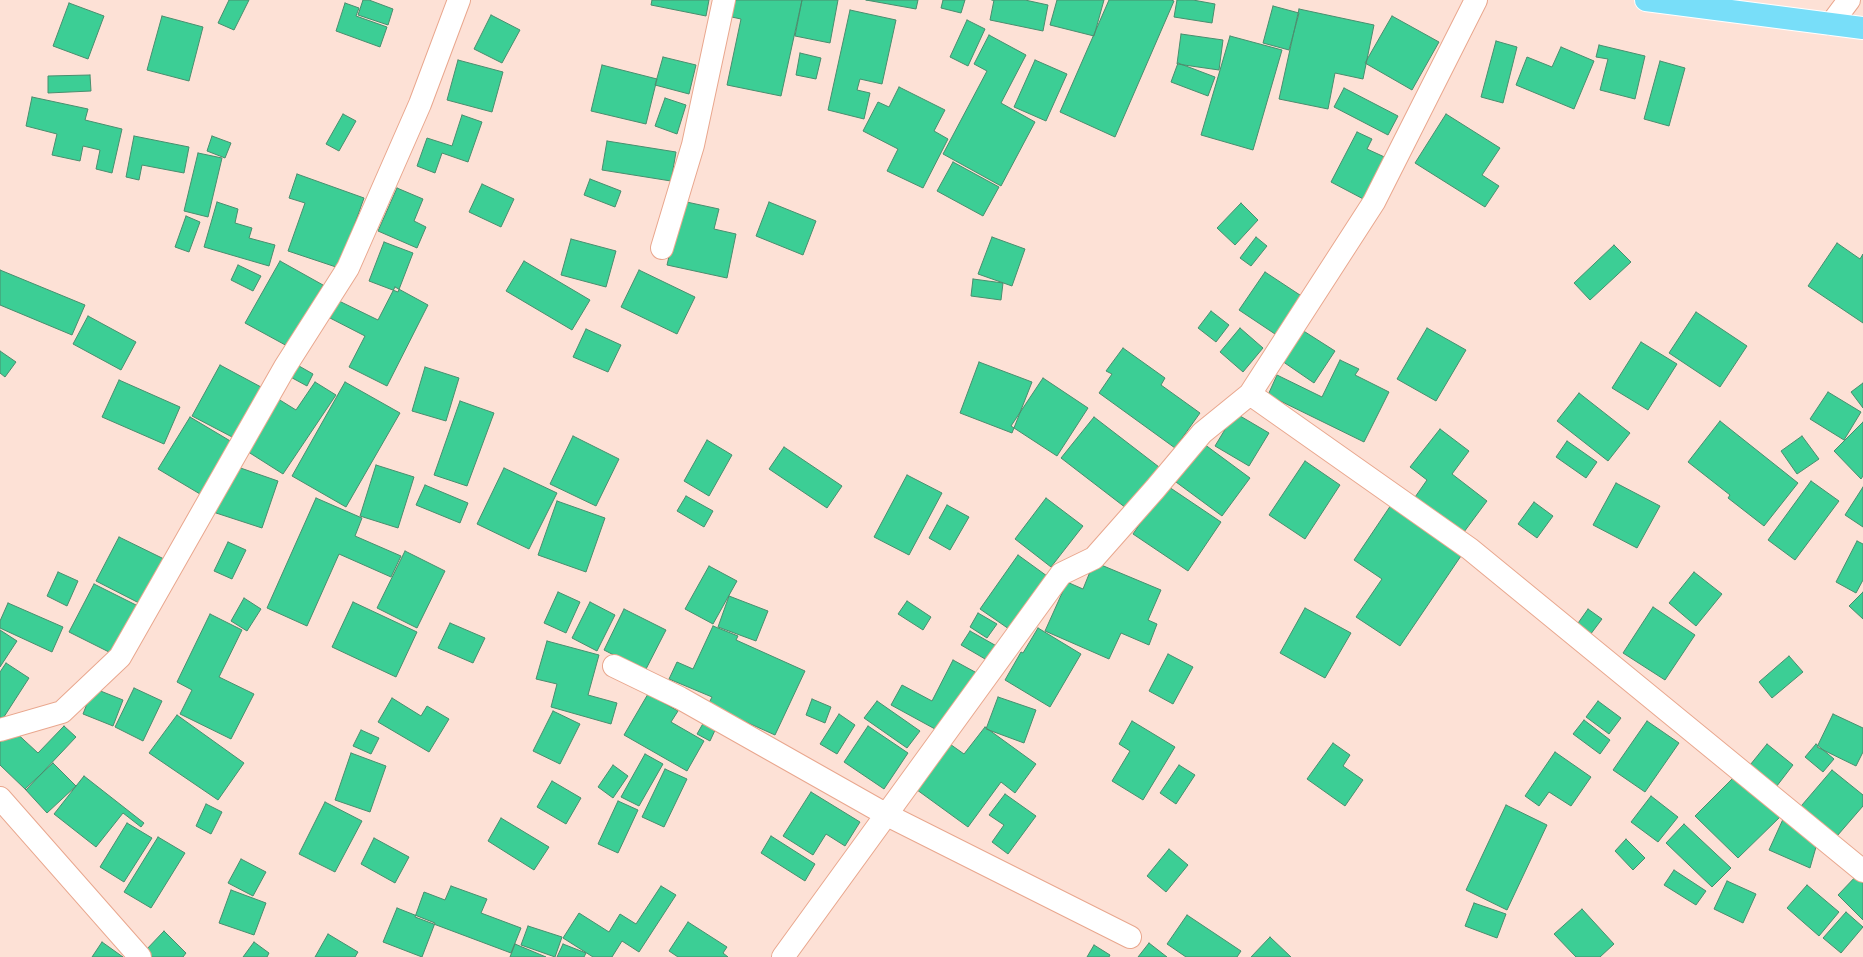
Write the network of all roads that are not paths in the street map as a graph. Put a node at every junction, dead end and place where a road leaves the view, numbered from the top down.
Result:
1 (460, 0) edge
2 (724, 0) edge
3 (1476, 0) edge
4 (1646, 0) edge
5 (1849, 0) edge
6 (1831, 24) junction
7 (1863, 28) edge
8 (662, 248) dead end
9 (1250, 394) junction
10 (614, 666) dead end
11 (0, 730) edge
12 (0, 798) edge
13 (887, 815) junction
14 (1863, 871) edge
15 (1130, 937) dead end
16 (140, 957) edge
17 (782, 957) edge

1 - 11 street
2 - 8 street
3 - 9 street
4 - 6 main road
5 - 6 street
6 - 7 main road
9 - 13 street
9 - 14 street
10 - 13 street
12 - 16 street
13 - 15 street
13 - 17 street

